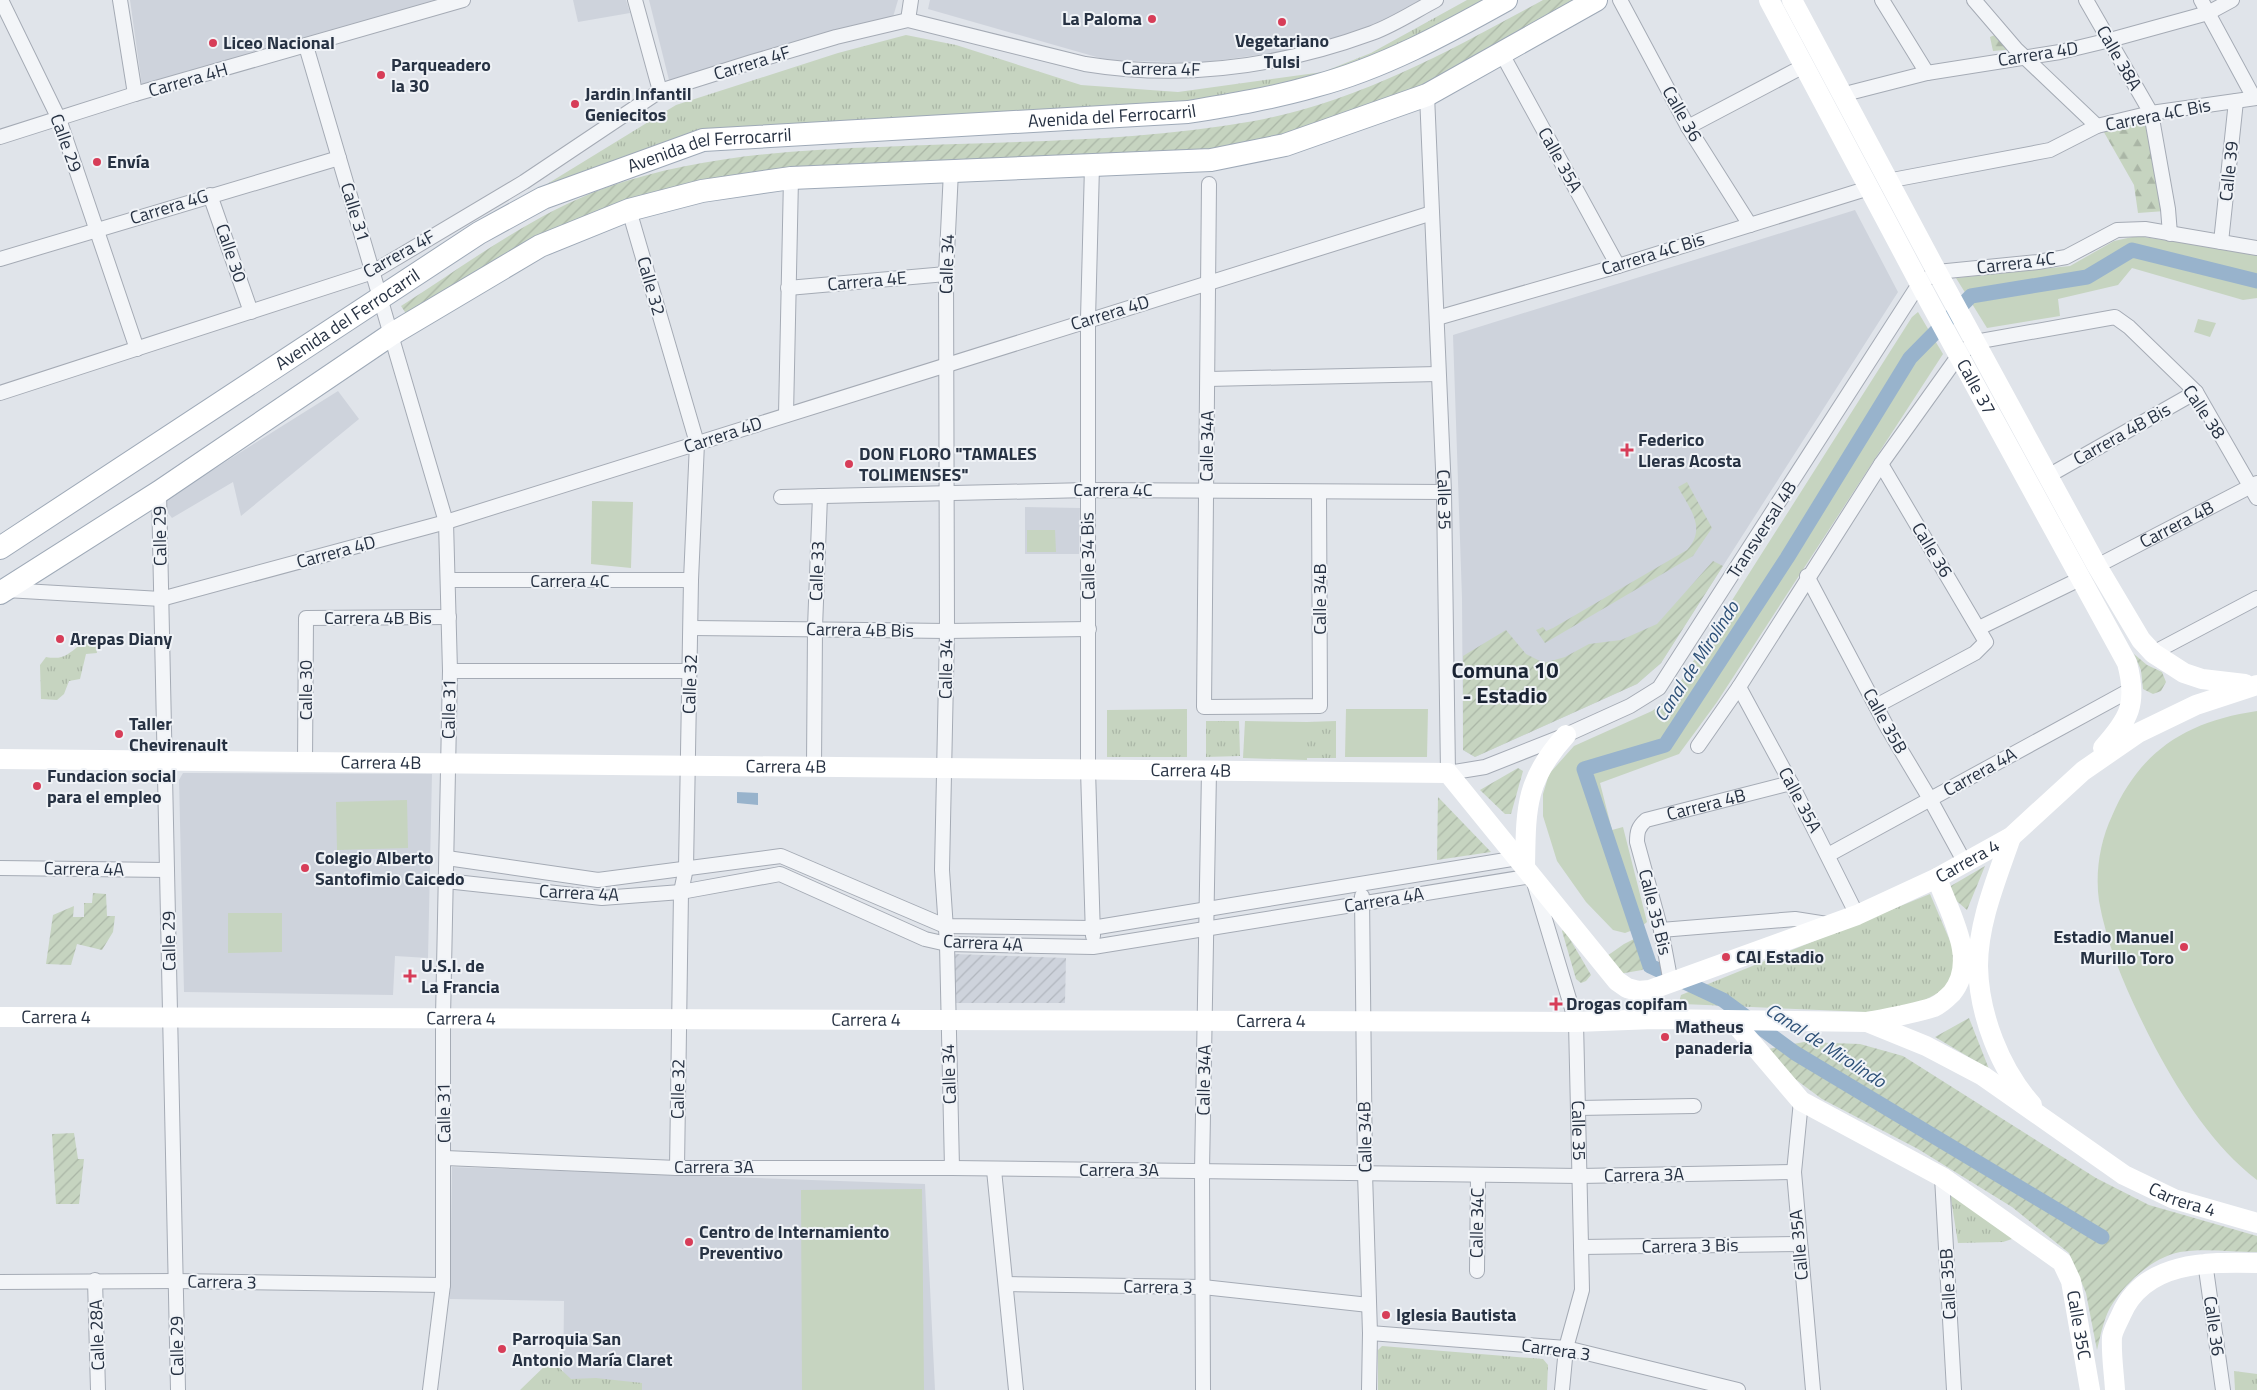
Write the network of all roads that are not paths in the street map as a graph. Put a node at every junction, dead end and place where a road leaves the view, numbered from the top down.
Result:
1 (120, 0) edge
2 (463, 0) edge
3 (636, 0) edge
4 (911, 0) edge
5 (1436, 0) edge
6 (1506, 0) edge
7 (1596, 0) edge
8 (1620, 0) edge
9 (1769, 0) edge
10 (1792, 0) edge
11 (1882, 0) edge
12 (1974, 0) edge
13 (2086, 0) edge
14 (2201, 0) edge
15 (2232, 0) edge
16 (2, 6) edge
17 (2208, 13) junction
18 (908, 20) junction
19 (2110, 40) junction
20 (306, 46) junction
21 (1502, 54) junction
22 (2025, 56) junction
23 (1802, 67) junction
24 (1927, 73) junction
25 (660, 91) junction
26 (135, 94) junction
27 (1427, 95) junction
28 (1840, 95) junction
29 (2255, 98) edge
30 (2236, 101) junction
31 (2151, 113) junction
32 (59, 119) junction
33 (2097, 126) junction
34 (1688, 127) junction
35 (0, 136) edge
36 (339, 158) junction
37 (1092, 166) junction
38 (952, 171) junction
39 (791, 178) junction
40 (1209, 184) dead end
41 (1878, 184) junction
42 (210, 195) junction
43 (629, 210) junction
44 (1432, 213) junction
45 (1750, 225) junction
46 (96, 229) junction
47 (2170, 234) junction
48 (2222, 242) junction
49 (2257, 248) edge
50 (0, 259) edge
51 (1618, 266) junction
52 (373, 272) junction
53 (946, 274) junction
54 (1941, 280) junction
55 (1206, 282) junction
56 (1919, 284) junction
57 (788, 288) junction
58 (381, 298) junction
59 (251, 312) junction
60 (1437, 318) junction
61 (1088, 320) junction
62 (392, 334) junction
63 (1972, 337) junction
64 (137, 349) junction
65 (1956, 351) junction
66 (947, 364) junction
67 (1438, 374) junction
68 (1208, 379) junction
69 (0, 392) edge
70 (2196, 392) junction
71 (786, 414) junction
72 (697, 443) junction
73 (1881, 464) junction
74 (2048, 476) junction
75 (2255, 489) edge
76 (1088, 490) junction
77 (1206, 491) junction
78 (158, 492) junction
79 (1319, 492) junction
80 (1444, 492) junction
81 (948, 493) junction
82 (820, 496) junction
83 (781, 497) dead end
84 (446, 522) junction
85 (0, 547) edge
86 (2096, 566) junction
87 (1807, 576) junction
88 (2080, 579) junction
89 (449, 580) junction
90 (691, 580) junction
91 (2, 592) edge
92 (2257, 598) edge
93 (161, 599) junction
94 (450, 617) junction
95 (306, 618) joint
96 (692, 628) junction
97 (815, 628) junction
98 (1089, 629) junction
99 (947, 632) junction
100 (1982, 632) junction
101 (2154, 653) junction
102 (450, 671) junction
103 (690, 671) junction
104 (2256, 685) edge
105 (1739, 687) junction
106 (2132, 689) junction
107 (1320, 706) joint
108 (1876, 706) junction
109 (1566, 735) junction
110 (1698, 746) dead end
111 (0, 759) edge
112 (165, 760) junction
113 (306, 762) junction
114 (448, 763) junction
115 (688, 766) junction
116 (814, 767) junction
117 (943, 768) junction
118 (1088, 770) junction
119 (1209, 771) junction
120 (2083, 771) junction
121 (1448, 774) junction
122 (1791, 784) junction
123 (1930, 799) junction
124 (2011, 837) junction
125 (1637, 842) joint
126 (1828, 855) junction
127 (447, 858) junction
128 (1965, 863) junction
129 (1525, 867) junction
130 (0, 868) edge
131 (686, 868) junction
132 (167, 870) junction
133 (1936, 878) junction
134 (446, 881) junction
135 (1362, 883) junction
136 (681, 892) junction
137 (1362, 903) junction
138 (1206, 908) junction
139 (1857, 915) junction
140 (1829, 925) junction
141 (945, 926) junction
142 (1092, 928) junction
143 (1206, 930) junction
144 (1661, 930) junction
145 (946, 944) junction
146 (1093, 947) junction
147 (1673, 982) junction
148 (1650, 990) junction
149 (0, 1017) edge
150 (170, 1018) junction
151 (443, 1018) junction
152 (679, 1019) junction
153 (1654, 1019) junction
154 (947, 1020) junction
155 (1205, 1021) junction
156 (1364, 1021) junction
157 (1740, 1021) junction
158 (1576, 1022) junction
159 (1866, 1022) junction
160 (1801, 1101) junction
161 (1694, 1106) dead end
162 (1578, 1108) junction
163 (2053, 1126) junction
164 (445, 1158) junction
165 (677, 1168) junction
166 (952, 1168) junction
167 (994, 1170) junction
168 (1202, 1171) junction
169 (1794, 1172) junction
170 (1366, 1173) junction
171 (1478, 1175) junction
172 (1580, 1176) junction
173 (1942, 1177) junction
174 (2257, 1223) edge
175 (1798, 1244) junction
176 (1582, 1247) junction
177 (2205, 1262) junction
178 (2257, 1263) edge
179 (1476, 1271) dead end
180 (95, 1280) junction
181 (176, 1281) junction
182 (0, 1282) edge
183 (1006, 1284) junction
184 (443, 1285) junction
185 (1203, 1288) junction
186 (1369, 1305) junction
187 (1370, 1333) junction
188 (1566, 1348) junction
189 (98, 1390) edge
190 (178, 1390) edge
191 (430, 1390) edge
192 (1016, 1390) edge
193 (1203, 1390) edge
194 (1369, 1390) edge
195 (1562, 1390) edge
196 (1738, 1390) edge
197 (1813, 1390) edge
198 (1954, 1390) edge
199 (2090, 1390) edge
200 (2115, 1390) edge
201 (2223, 1390) edge

1 - 26 street
2 - 20 street, Carrera 4H
3 - 25 street
4 - 18 street
5 - 18 street, Carrera 4F
6 - 58 main road, Avenida del Ferrocarril
7 - 21 main road
8 - 34 street, Calle 36
9 - 23 main road, Calle 37
10 - 28 main road, Calle 37
11 - 24 street
12 - 22 street
13 - 19 street, Calle 38A
14 - 17 street
15 - 17 street, Carrera 4D
16 - 32 street, Calle 29
17 - 19 street, Carrera 4D
17 - 29 street
18 - 25 street, Carrera 4F
19 - 22 street, Carrera 4D
19 - 31 street, Calle 38A
20 - 26 street, Carrera 4H
20 - 36 street, Calle 31
21 - 27 main road
21 - 51 street, Calle 35A
22 - 24 street, Carrera 4D
22 - 33 street
23 - 34 street
23 - 41 main road, Calle 37
24 - 28 street, Carrera 4D
25 - 52 street, Carrera 4F
26 - 32 street, Carrera 4H
27 - 37 main road
27 - 44 street, Calle 35
28 - 41 main road, Calle 37
29 - 30 street, Carrera 4C Bis
30 - 31 street, Carrera 4C Bis
30 - 48 street, Calle 39
31 - 33 street, Carrera 4C Bis
31 - 47 street, Calle 38A
32 - 35 street, Carrera 4H
32 - 46 street, Calle 29
33 - 41 street, Carrera 4C Bis
34 - 45 street, Calle 36
36 - 42 street, Carrera 4G
36 - 52 street, Calle 31
37 - 38 main road
37 - 61 street, Calle 34 Bis
38 - 39 main road
38 - 53 street, Calle 34
39 - 43 main road
39 - 57 street
40 - 55 street, Calle 34A
41 - 45 street, Carrera 4C Bis
41 - 54 main road, Calle 37
41 - 56 main road, Calle 37
42 - 46 street, Carrera 4G
42 - 59 street, Calle 30
43 - 62 main road
43 - 72 street, Calle 32
44 - 55 street, Carrera 4D
44 - 60 street, Calle 35
45 - 51 street, Carrera 4C Bis
46 - 50 street, Carrera 4G
46 - 64 street, Calle 29
47 - 48 street, Carrera 4C
47 - 54 street, Carrera 4C
48 - 49 street, Carrera 4C
51 - 60 street, Carrera 4C Bis
52 - 58 street, Calle 31
52 - 59 street, Carrera 4F
53 - 57 street, Carrera 4E
53 - 66 street, Calle 34
54 - 56 street, Carrera 4C
54 - 63 main road, Calle 37
55 - 61 street, Carrera 4D
55 - 68 street, Calle 34A
56 - 65 main road, Calle 37
56 - 109 street, Transversal 4B
57 - 71 street
58 - 62 street, Calle 31
58 - 85 main road, Avenida del Ferrocarril
59 - 64 street, Carrera 4F
60 - 67 street, Calle 35
61 - 66 street, Carrera 4D
61 - 76 street, Calle 34 Bis
62 - 78 main road
62 - 84 street, Calle 31
63 - 65 street
63 - 70 street, Calle 38
63 - 74 main road, Calle 37
64 - 69 street, Carrera 4F
65 - 73 street
65 - 88 main road, Calle 37
66 - 71 street, Carrera 4D
66 - 81 street, Calle 34
67 - 68 street
67 - 80 street, Calle 35
68 - 77 street, Calle 34A
70 - 74 street, Carrera 4B Bis
70 - 75 street, Calle 38
71 - 72 street, Carrera 4D
72 - 84 street, Carrera 4D
72 - 90 street, Calle 32
73 - 87 street
73 - 100 street, Calle 36
74 - 86 main road, Calle 37
75 - 86 street, Carrera 4B
76 - 77 street, Carrera 4C
76 - 81 street, Carrera 4C
76 - 98 street, Calle 34 Bis
77 - 79 street, Carrera 4C
77 - 107 street, Calle 34A
78 - 91 main road
78 - 93 street, Calle 29
79 - 80 street, Carrera 4C
79 - 107 street, Calle 34B
80 - 121 street, Calle 35
81 - 82 street, Carrera 4C
81 - 99 street, Calle 34
82 - 83 street, Carrera 4C
82 - 97 street, Calle 33
84 - 89 street, Calle 31
84 - 93 street, Carrera 4D
86 - 101 main road, Calle 37
87 - 105 street
87 - 108 street, Calle 35B
88 - 100 street
88 - 106 main road, Calle 37
89 - 90 street, Carrera 4C
89 - 94 street, Calle 31
90 - 96 street, Calle 32
91 - 93 street, Carrera 4D
92 - 101 street
93 - 112 street, Calle 29
94 - 95 street, Carrera 4B Bis
94 - 102 street, Calle 31
95 - 113 street, Calle 30
96 - 97 street, Carrera 4B Bis
96 - 103 street, Calle 32
97 - 99 street, Carrera 4B Bis
97 - 116 street, Calle 33
98 - 99 street, Carrera 4B Bis
98 - 118 street, Calle 34 Bis
99 - 117 street, Calle 34
100 - 108 street
101 - 104 main road, Calle 37
102 - 103 street
102 - 114 street, Calle 31
103 - 115 street, Calle 32
104 - 120 main road, Carrera 4
105 - 110 street
105 - 122 street, Calle 35A
106 - 120 main road, Calle 37
106 - 123 street, Carrera 4A
108 - 123 street, Calle 35B
109 - 121 street, Carrera 4B
109 - 129 main road
111 - 112 main road, Carrera 4B
112 - 113 main road, Carrera 4B
112 - 132 street, Calle 29
113 - 114 main road, Carrera 4B
114 - 115 main road, Carrera 4B
114 - 127 street, Calle 31
115 - 116 main road, Carrera 4B
115 - 131 street, Calle 32
116 - 117 main road, Carrera 4B
117 - 118 main road, Carrera 4B
117 - 141 street, Calle 34
118 - 119 main road, Carrera 4B
118 - 142 street, Calle 34 Bis
119 - 121 main road, Carrera 4B
119 - 138 street, Calle 34A
120 - 124 main road, Carrera 4
121 - 129 main road, Calle 35
122 - 125 street, Carrera 4B
122 - 126 street, Calle 35A
123 - 126 street, Carrera 4A
123 - 128 street, Calle 35B
124 - 128 main road, Carrera 4
124 - 163 main road
125 - 144 street, Calle 35 Bis
126 - 139 street, Calle 35A
127 - 131 street, Carrera 4A
127 - 134 street, Calle 31
128 - 133 main road, Carrera 4
129 - 135 street, Carrera 4A
129 - 137 street, Carrera 4A
129 - 148 main road, Calle 35
129 - 158 street, Calle 35
130 - 132 street, Carrera 4A
131 - 136 street, Calle 32
131 - 141 street, Carrera 4A
132 - 150 street, Calle 29
133 - 139 main road, Carrera 4
133 - 159 main road
134 - 136 street, Carrera 4A
134 - 151 street, Calle 31
135 - 137 street, Calle 34B
135 - 138 street, Carrera 4A
136 - 145 street, Carrera 4A
136 - 152 street, Calle 32
137 - 143 street, Carrera 4A
137 - 156 street, Calle 34B
138 - 142 street, Carrera 4A
138 - 143 street, Calle 34A
139 - 140 main road, Carrera 4
140 - 144 street
140 - 147 main road, Carrera 4
141 - 142 street, Carrera 4A
141 - 145 street, Calle 34
142 - 146 street, Calle 34 Bis
143 - 146 street, Carrera 4A
143 - 155 street, Calle 34A
144 - 147 street, Calle 35 Bis
145 - 146 street, Carrera 4A
145 - 154 street, Calle 34
147 - 148 main road, Carrera 4
148 - 153 main road
149 - 150 main road, Carrera 4
150 - 151 main road, Carrera 4
150 - 181 street, Calle 29
151 - 152 main road, Carrera 4
151 - 164 street, Calle 31
152 - 154 main road, Carrera 4
152 - 165 street, Calle 32
153 - 157 main road, Carrera 4
153 - 158 main road, Carrera 4
154 - 155 main road, Carrera 4
154 - 166 street, Calle 34
155 - 156 main road, Carrera 4
155 - 168 street, Calle 34A
156 - 158 main road, Carrera 4
156 - 170 street, Calle 34B
157 - 159 main road, Carrera 4
157 - 160 main road
158 - 162 street, Calle 35
159 - 163 main road, Carrera 4
160 - 169 street, Calle 35A
160 - 173 main road
161 - 162 street
162 - 172 street, Calle 35
163 - 174 main road, Carrera 4
164 - 165 street, Carrera 3A
164 - 184 street, Calle 31
165 - 166 street, Carrera 3A
166 - 167 street, Carrera 3A
167 - 168 street, Carrera 3A
167 - 183 street
168 - 170 street, Carrera 3A
168 - 185 street, Calle 34A
169 - 172 street, Carrera 3A
169 - 175 street, Calle 35A
170 - 171 street, Carrera 3A
170 - 186 street, Calle 34B
171 - 172 street, Carrera 3A
171 - 179 street, Calle 34C
172 - 176 street, Calle 35
173 - 198 street, Calle 35B
173 - 199 main road, Calle 35C
175 - 176 street, Carrera 3 Bis
175 - 197 street, Calle 35A
176 - 188 street, Calle 35
177 - 178 main road
177 - 200 main road, Calle 35C
177 - 201 street, Calle 36
180 - 181 street, Carrera 3
180 - 182 street, Carrera 3
180 - 189 street, Calle 28A
181 - 184 street, Carrera 3
181 - 190 street, Calle 29
183 - 185 street, Carrera 3
183 - 192 street
184 - 191 street, Calle 31
185 - 186 street, Carrera 3
185 - 193 street, Calle 34A
186 - 187 street, Calle 34B
187 - 188 street, Carrera 3
187 - 194 street, Calle 34B
188 - 195 street, Calle 35
188 - 196 street, Carrera 3

